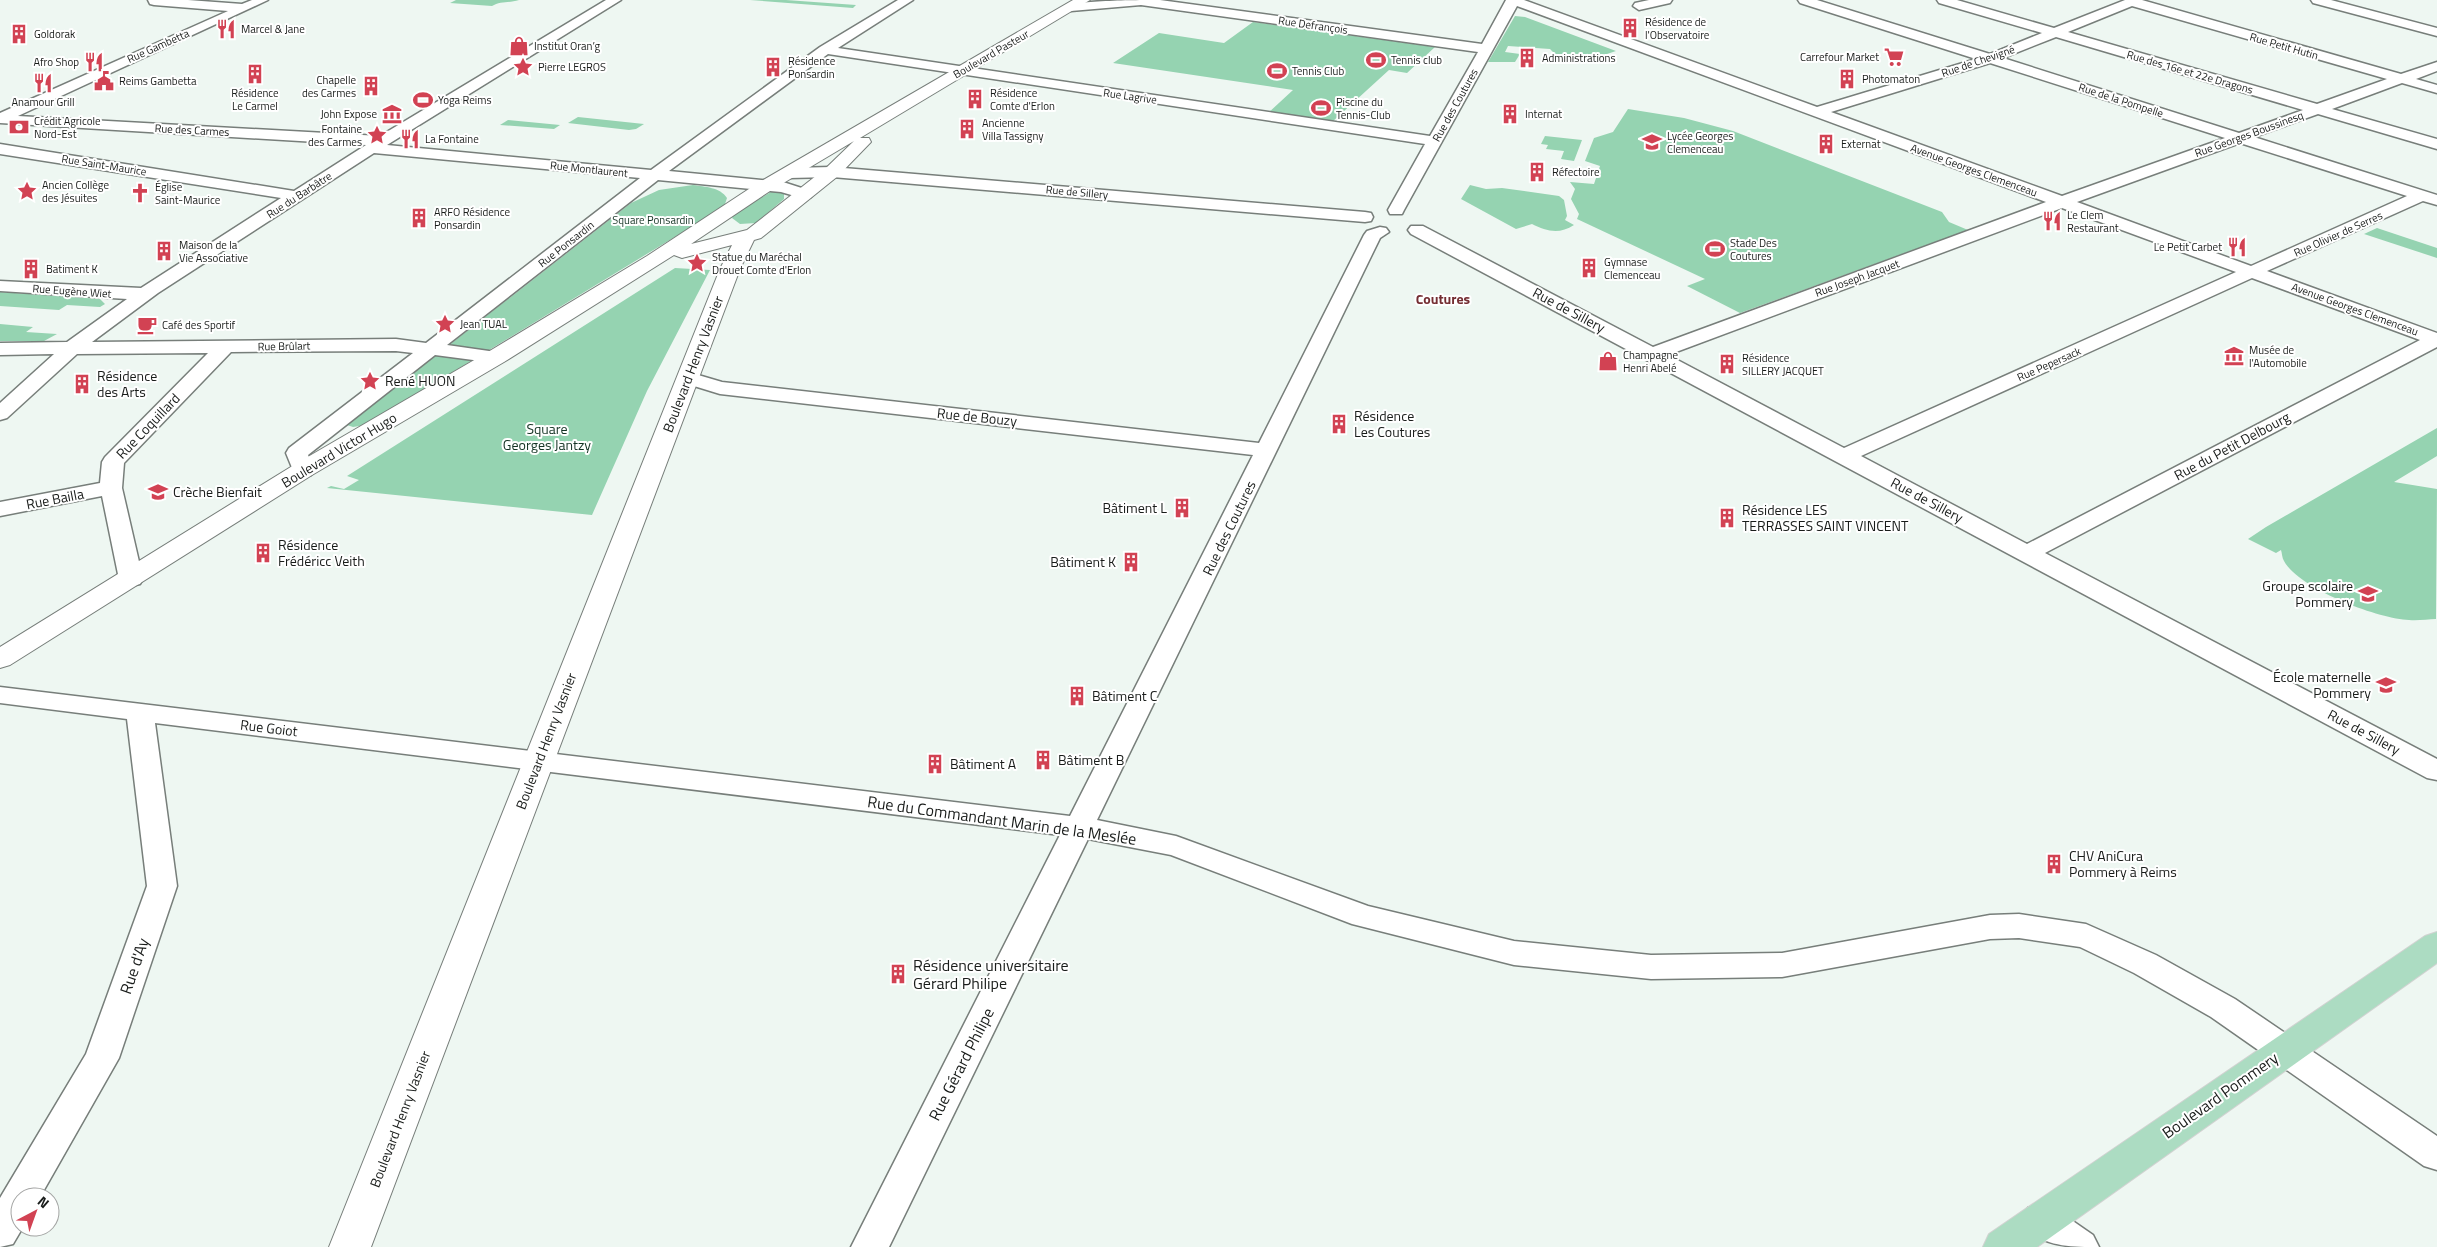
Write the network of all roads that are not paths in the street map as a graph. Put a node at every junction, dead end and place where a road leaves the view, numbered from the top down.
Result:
1 (155, 0) edge
2 (262, 0) edge
3 (615, 0) edge
4 (907, 0) edge
5 (1154, 0) edge
6 (1512, 0) edge
7 (1666, 0) edge
8 (1804, 0) edge
9 (1943, 0) edge
10 (2317, 0) edge
11 (1140, 1) junction
12 (2134, 1) edge
13 (1077, 4) edge
14 (1639, 6) dead end
15 (242, 8) junction
16 (2437, 32) edge
17 (2055, 33) junction
18 (1486, 49) junction
19 (825, 50) junction
20 (1990, 59) junction
21 (2437, 66) edge
22 (962, 71) junction
23 (2401, 80) junction
24 (2437, 89) edge
25 (898, 109) junction
26 (2318, 110) junction
27 (1816, 112) junction
28 (0, 118) edge
29 (2240, 138) junction
30 (1434, 141) junction
31 (378, 144) junction
32 (2437, 144) edge
33 (0, 149) edge
34 (832, 172) junction
35 (789, 173) junction
36 (653, 176) junction
37 (764, 187) junction
38 (805, 194) junction
39 (297, 196) junction
40 (2430, 197) edge
41 (2062, 202) junction
42 (1396, 210) junction
43 (729, 211) junction
44 (1391, 229) junction
45 (738, 238) junction
46 (654, 260) junction
47 (2253, 272) junction
48 (0, 286) edge
49 (144, 294) junction
50 (2437, 339) edge
51 (225, 347) junction
52 (71, 348) junction
53 (0, 349) edge
54 (431, 349) junction
55 (1652, 354) junction
56 (496, 357) junction
57 (688, 378) junction
58 (0, 414) edge
59 (1267, 450) junction
60 (1844, 456) junction
61 (303, 470) junction
62 (111, 488) junction
63 (0, 509) edge
64 (2028, 553) junction
65 (131, 579) junction
66 (0, 659) edge
67 (0, 696) edge
68 (140, 712) junction
69 (538, 761) junction
70 (2437, 771) edge
71 (1080, 827) junction
72 (2437, 945) edge
73 (2283, 1051) junction
74 (2437, 1154) edge
75 (26, 1187) edge
76 (10, 1215) edge
77 (2041, 1220) junction
78 (0, 1232) edge
79 (350, 1247) edge
80 (870, 1247) edge
81 (2004, 1247) edge
82 (2080, 1247) edge

1 - 15 street
2 - 15 street, Rue Gambetta
3 - 31 street, Rue du Barbâtre
4 - 19 street, Rue Ponsardin
5 - 11 street
6 - 18 street, Rue des Coutures
6 - 27 street, Avenue Georges Clemenceau
7 - 14 street
8 - 20 street, Rue de la Pompelle
9 - 17 street, Rue des 16e et 22e Dragons
10 - 16 street
11 - 13 street
11 - 18 street, Rue Defrançois
12 - 17 street, Rue de Chevigné
12 - 23 street, Rue Petit Hutin
13 - 22 main road, Boulevard Pasteur
15 - 28 street, Rue Gambetta
17 - 20 street, Rue de Chevigné
17 - 26 street, Rue des 16e et 22e Dragons
18 - 30 street, Rue des Coutures
19 - 22 street, Rue Lagrive
19 - 36 street, Rue Ponsardin
20 - 27 street, Rue de Chevigné
20 - 29 street, Rue de la Pompelle
21 - 23 street, Rue Georges Boussinesq
22 - 25 main road, Boulevard Pasteur
22 - 30 street, Rue Lagrive
23 - 24 street, Rue Petit Hutin
23 - 26 street, Rue Georges Boussinesq
25 - 34 main road, Boulevard Pasteur
25 - 35 main road, Boulevard Pasteur
26 - 29 street, Rue Georges Boussinesq
26 - 32 street, Rue des 16e et 22e Dragons
27 - 41 street, Avenue Georges Clemenceau
28 - 31 street, Rue des Carmes
29 - 40 street, Rue de la Pompelle
29 - 41 street, Rue Georges Boussinesq
30 - 42 street, Rue des Coutures
31 - 36 street, Rue Montlaurent
31 - 39 street, Rue du Barbâtre
33 - 39 street, Rue Saint-Maurice
34 - 35 street, Rue de Sillery
34 - 38 main road
34 - 44 street, Rue de Sillery
35 - 37 main road, Boulevard Pasteur
36 - 37 street, Rue Montlaurent
36 - 54 street, Rue Ponsardin
37 - 38 street, Rue Montlaurent
37 - 43 main road, Boulevard Victor Hugo
38 - 45 main road
39 - 49 street, Rue du Barbâtre
40 - 47 street, Rue Olivier de Serres
41 - 47 street, Avenue Georges Clemenceau
41 - 55 street, Rue Joseph Jacquet
42 - 44 street
42 - 44 street
43 - 45 main road
43 - 46 main road, Boulevard Victor Hugo
44 - 55 street, Rue de Sillery
44 - 59 street, Rue des Coutures
45 - 46 main road, Boulevard Victor Hugo
45 - 57 main road, Boulevard Henry Vasnier
46 - 56 main road, Boulevard Victor Hugo
47 - 50 street, Avenue Georges Clemenceau
47 - 60 street, Rue Pepersack
48 - 49 street, Rue Eugène Wiet
49 - 52 street, Rue du Barbâtre
50 - 64 street, Rue du Petit Delbourg
51 - 52 street, Rue Brûlart
51 - 54 street, Rue Brûlart
51 - 62 street, Rue Coquillard
52 - 53 street, Rue Brûlart
52 - 58 street, Rue du Barbâtre
54 - 56 street, Rue Brûlart
54 - 61 street, Rue Ponsardin
55 - 60 street, Rue de Sillery
56 - 61 main road, Boulevard Victor Hugo
57 - 59 street, Rue de Bouzy
57 - 69 main road, Boulevard Henry Vasnier
59 - 71 street, Rue des Coutures
60 - 64 street, Rue de Sillery
61 - 65 main road, Boulevard Victor Hugo
62 - 63 street, Rue Bailla
62 - 65 street, Rue Coquillard
64 - 70 street, Rue de Sillery
65 - 66 main road, Boulevard Victor Hugo
67 - 68 street, Rue Goiot
68 - 69 street, Rue Goiot
68 - 75 street, Rue d'Ay
69 - 71 street, Rue du Commandant Marin de la Meslée
69 - 79 main road, Boulevard Henry Vasnier
71 - 73 street, Rue du Commandant Marin de la Meslée
71 - 80 street, Rue Gérard Philipe
72 - 73 main road, Boulevard Pommery
73 - 74 street, Rue du Commandant Marin de la Meslée
73 - 77 main road, Boulevard Pommery
76 - 78 street, Rue d'Ay
77 - 81 main road, Boulevard Pommery
77 - 82 street

